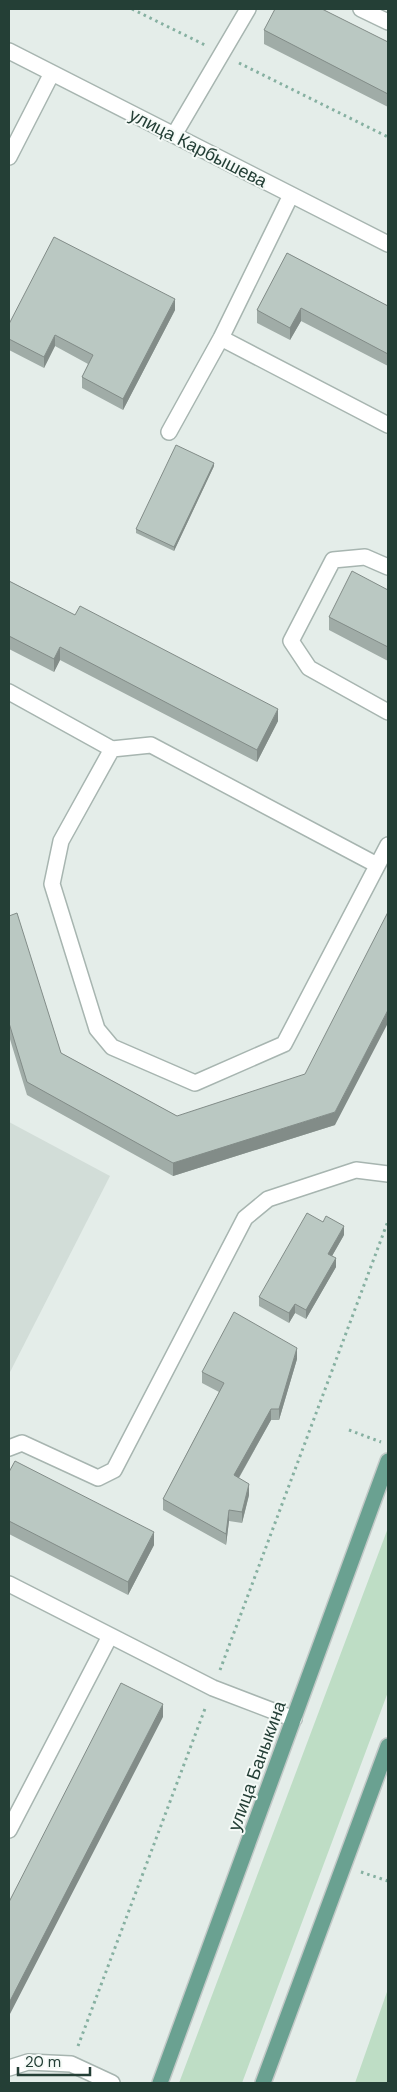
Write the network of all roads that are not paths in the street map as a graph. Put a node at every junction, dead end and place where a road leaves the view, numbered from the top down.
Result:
1 (248, 9) edge
2 (361, 9) edge
3 (388, 22) edge
4 (9, 51) edge
5 (52, 73) junction
6 (174, 135) junction
7 (9, 157) edge
8 (292, 195) junction
9 (388, 244) edge
10 (221, 338) junction
11 (388, 425) edge
12 (169, 432) dead end
13 (388, 566) edge
14 (9, 692) edge
15 (388, 712) edge
16 (112, 749) junction
17 (388, 845) edge
18 (377, 865) junction
19 (388, 1174) edge
20 (9, 1448) edge
21 (388, 1461) edge
22 (9, 1584) edge
23 (110, 1636) junction
24 (294, 1720) junction
25 (388, 1746) edge
26 (14, 1808) edge
27 (9, 1830) edge
28 (9, 2068) edge
29 (111, 2083) edge
30 (160, 2083) edge
31 (263, 2083) edge

1 - 6 street
2 - 3 street
4 - 5 street, улица Карбышева
5 - 6 street, улица Карбышева
5 - 7 street
6 - 8 street, улица Карбышева
8 - 9 street, улица Карбышева
8 - 10 street
10 - 11 street
10 - 12 street
13 - 15 street
14 - 16 street
16 - 18 street
16 - 18 street
17 - 18 street
19 - 20 street
21 - 24 main road, улица Баныкина
22 - 23 street
23 - 24 street
23 - 26 street
24 - 30 main road, улица Баныкина
25 - 31 main road
26 - 27 street
28 - 29 street

